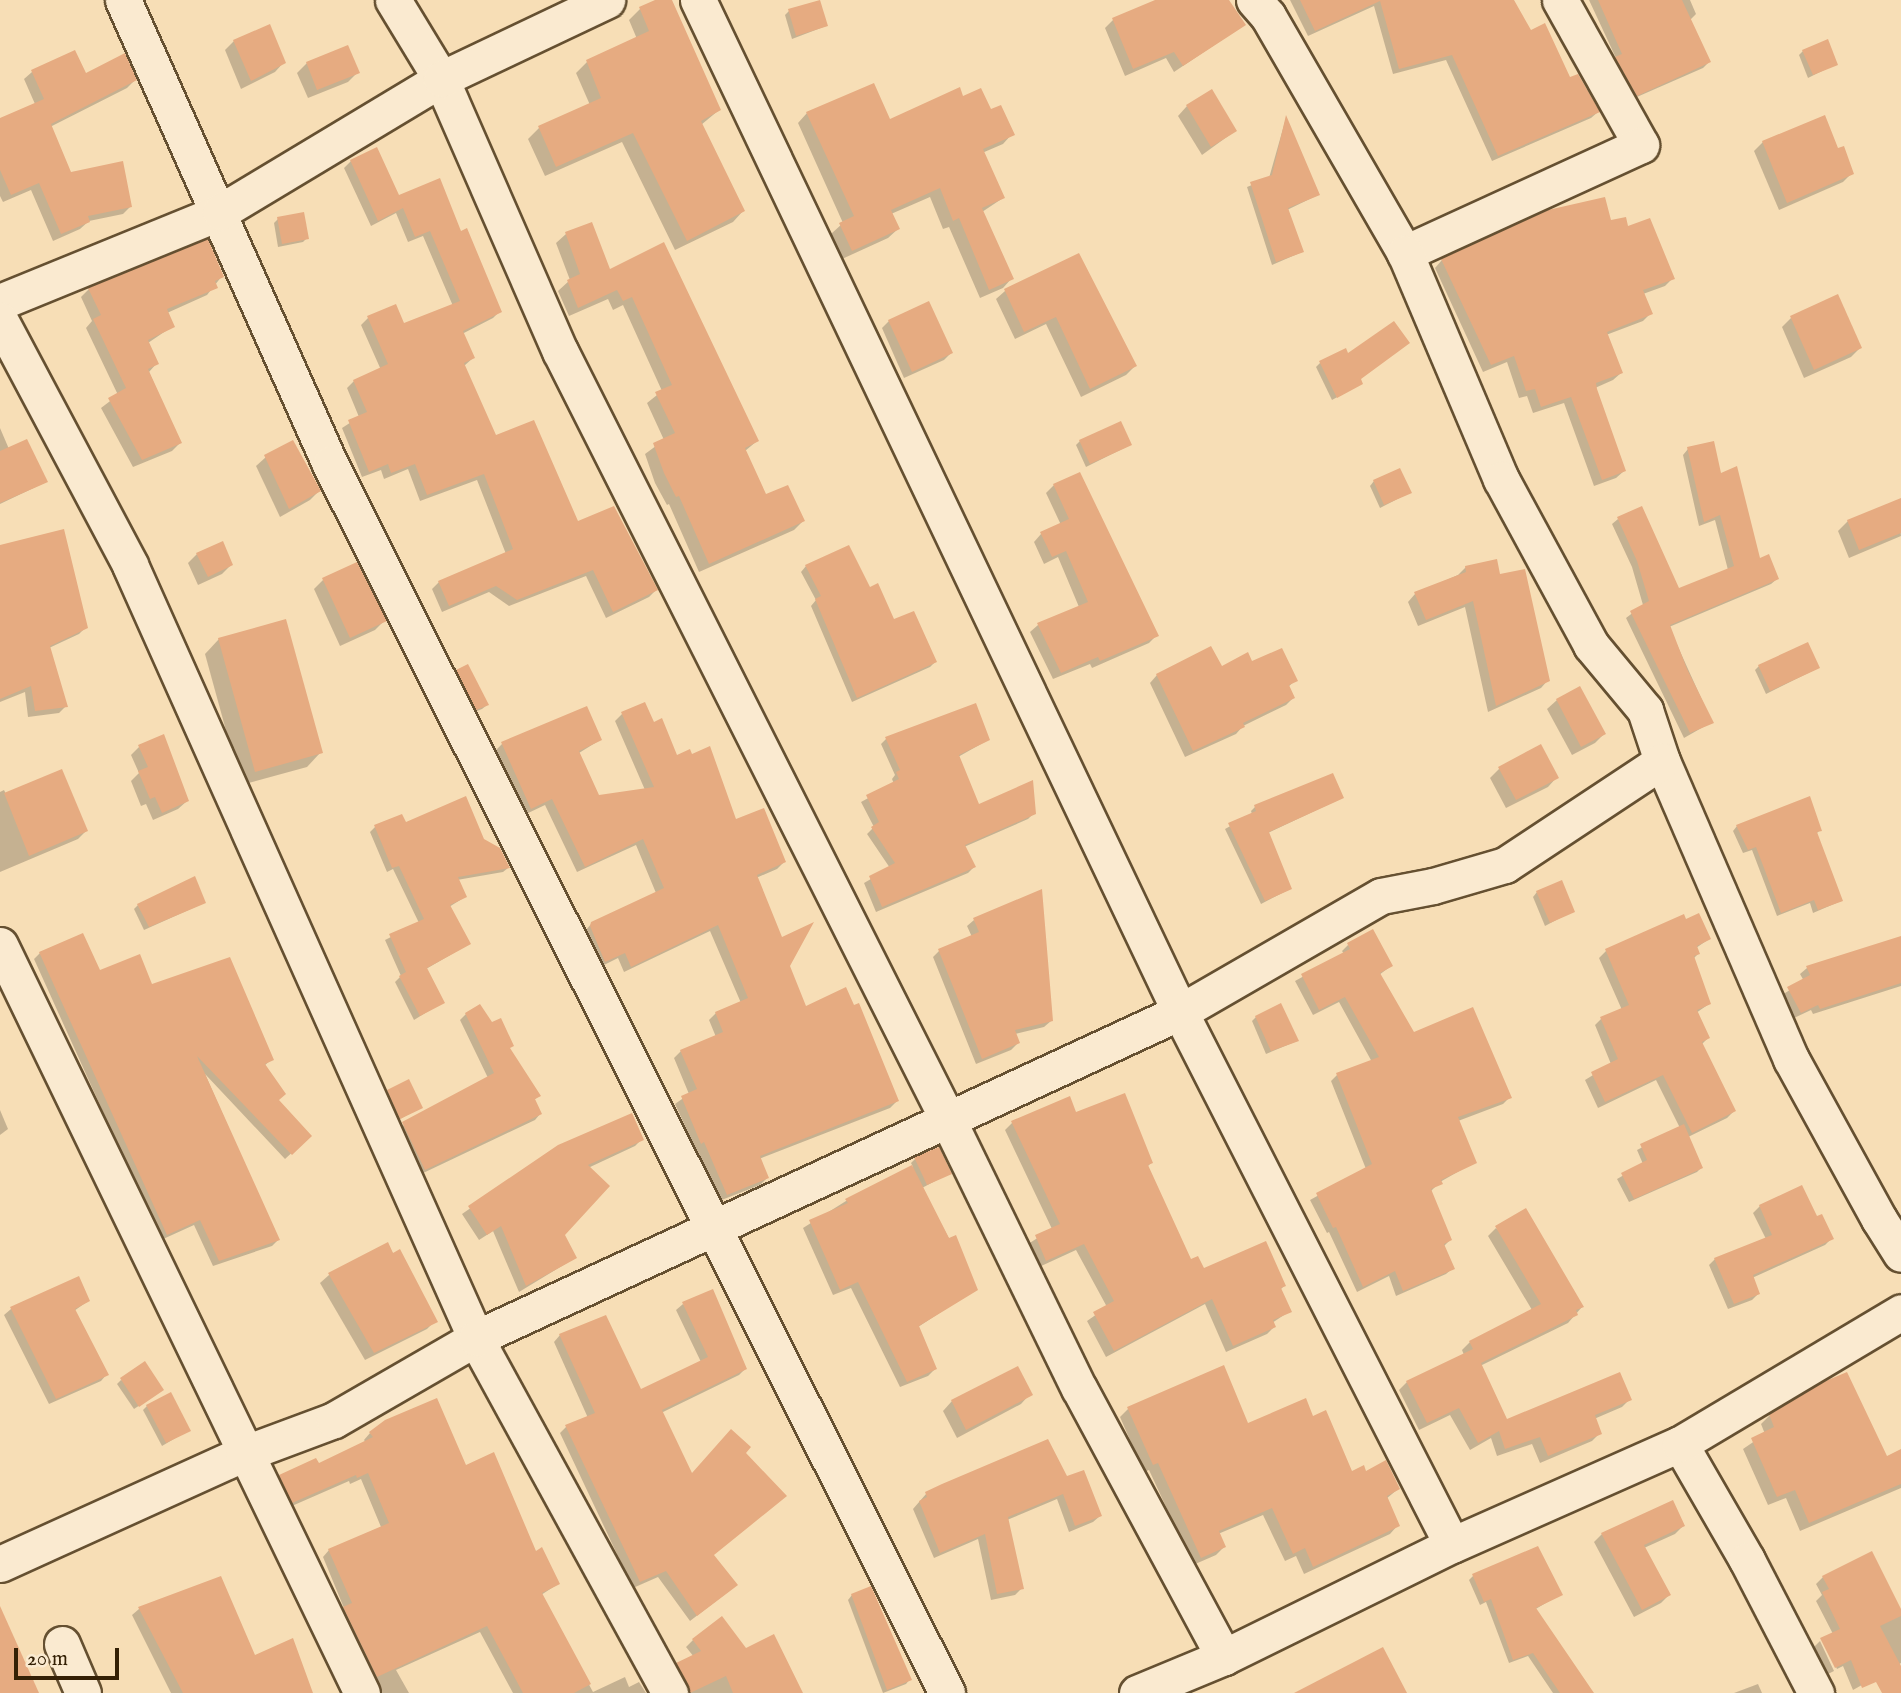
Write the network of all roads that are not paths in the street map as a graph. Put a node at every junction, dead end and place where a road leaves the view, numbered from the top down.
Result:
1 (123, 0) edge
2 (393, 0) edge
3 (607, 0) edge
4 (698, 0) edge
5 (1254, 0) edge
6 (1560, 0) edge
7 (441, 79) junction
8 (220, 212) junction
9 (1405, 253) junction
10 (0, 302) edge
11 (0, 320) edge
12 (1662, 761) junction
13 (0, 945) edge
14 (1180, 1012) junction
15 (1901, 1254) edge
16 (1901, 1312) edge
17 (1680, 1444) junction
18 (1452, 1545) junction
19 (0, 1564) edge
20 (62, 1644) dead end
21 (1224, 1657) junction
22 (83, 1693) edge
23 (362, 1693) edge
24 (670, 1693) edge
25 (947, 1693) edge
26 (1137, 1693) edge
27 (1816, 1693) edge

1 - 8 street
2 - 7 street
3 - 7 street
4 - 14 street
5 - 9 street
6 - 9 street
7 - 8 street
7 - 21 street
8 - 10 street
8 - 25 street
9 - 12 street
11 - 24 street
12 - 14 street
12 - 15 street
13 - 23 street
14 - 18 street
14 - 19 street
16 - 17 street
17 - 18 street
17 - 27 street
18 - 21 street
20 - 22 street
21 - 26 street

